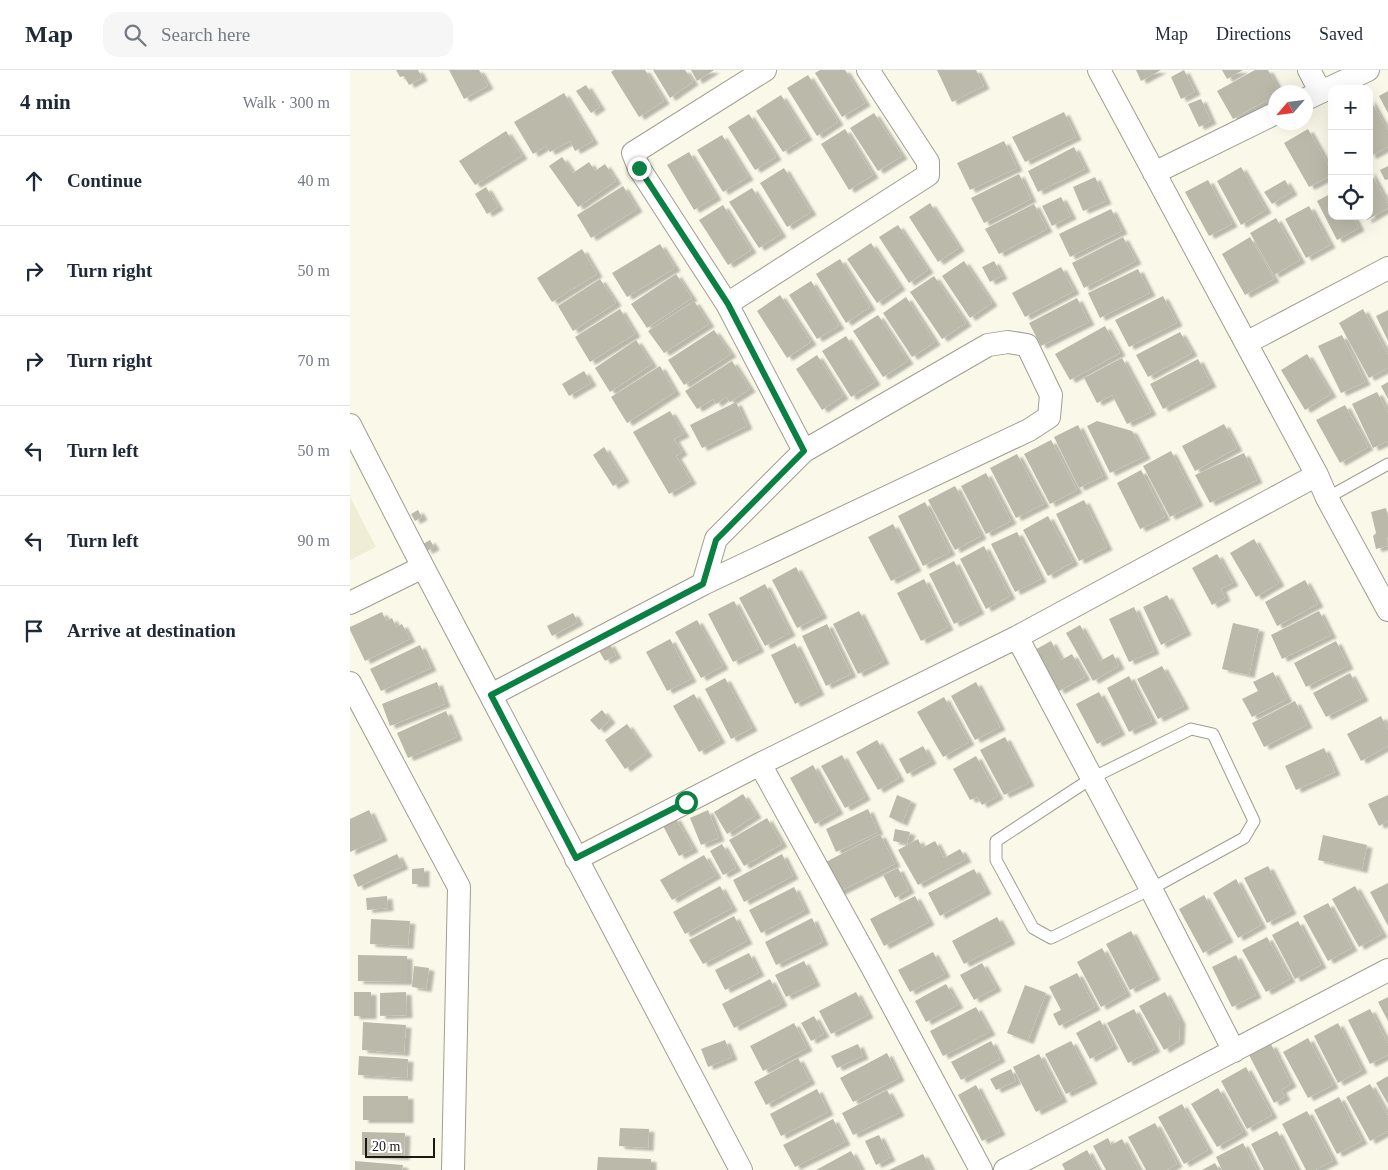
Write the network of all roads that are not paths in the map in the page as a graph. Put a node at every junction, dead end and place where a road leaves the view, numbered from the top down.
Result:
1 (765, 70) edge
2 (868, 70) edge
3 (1099, 70) edge
4 (1309, 70) edge
5 (1368, 70) edge
6 (1311, 85) edge
7 (1313, 95) edge
8 (1268, 117) edge
9 (1154, 173) junction
10 (1388, 268) edge
11 (728, 304) junction
12 (1246, 343) junction
13 (350, 425) edge
14 (804, 451) junction
15 (1388, 464) edge
16 (1317, 475) junction
17 (1327, 498) junction
18 (423, 567) junction
19 (703, 584) junction
20 (350, 603) edge
21 (1388, 608) edge
22 (1017, 636) junction
23 (350, 683) edge
24 (491, 695) junction
25 (760, 764) junction
26 (1092, 778) junction
27 (576, 858) junction
28 (1151, 889) junction
29 (1388, 970) edge
30 (1234, 1051) junction
31 (453, 1170) edge
32 (741, 1170) edge
33 (981, 1170) edge
34 (1005, 1170) edge

1 - 11 street
2 - 11 street
3 - 9 street
4 - 6 street
5 - 7 street
8 - 9 street
9 - 12 street
10 - 12 street
11 - 14 street
12 - 16 street
13 - 18 street
14 - 19 street
14 - 19 street
15 - 17 lane
16 - 17 street
16 - 22 street
17 - 21 street
18 - 20 street
18 - 24 street
19 - 24 street
22 - 25 street
22 - 26 street
23 - 31 street
24 - 27 street
25 - 27 street
25 - 33 street
26 - 28 street
26 - 28 lane
26 - 28 lane
27 - 32 street
28 - 30 street
29 - 30 street
30 - 34 street

